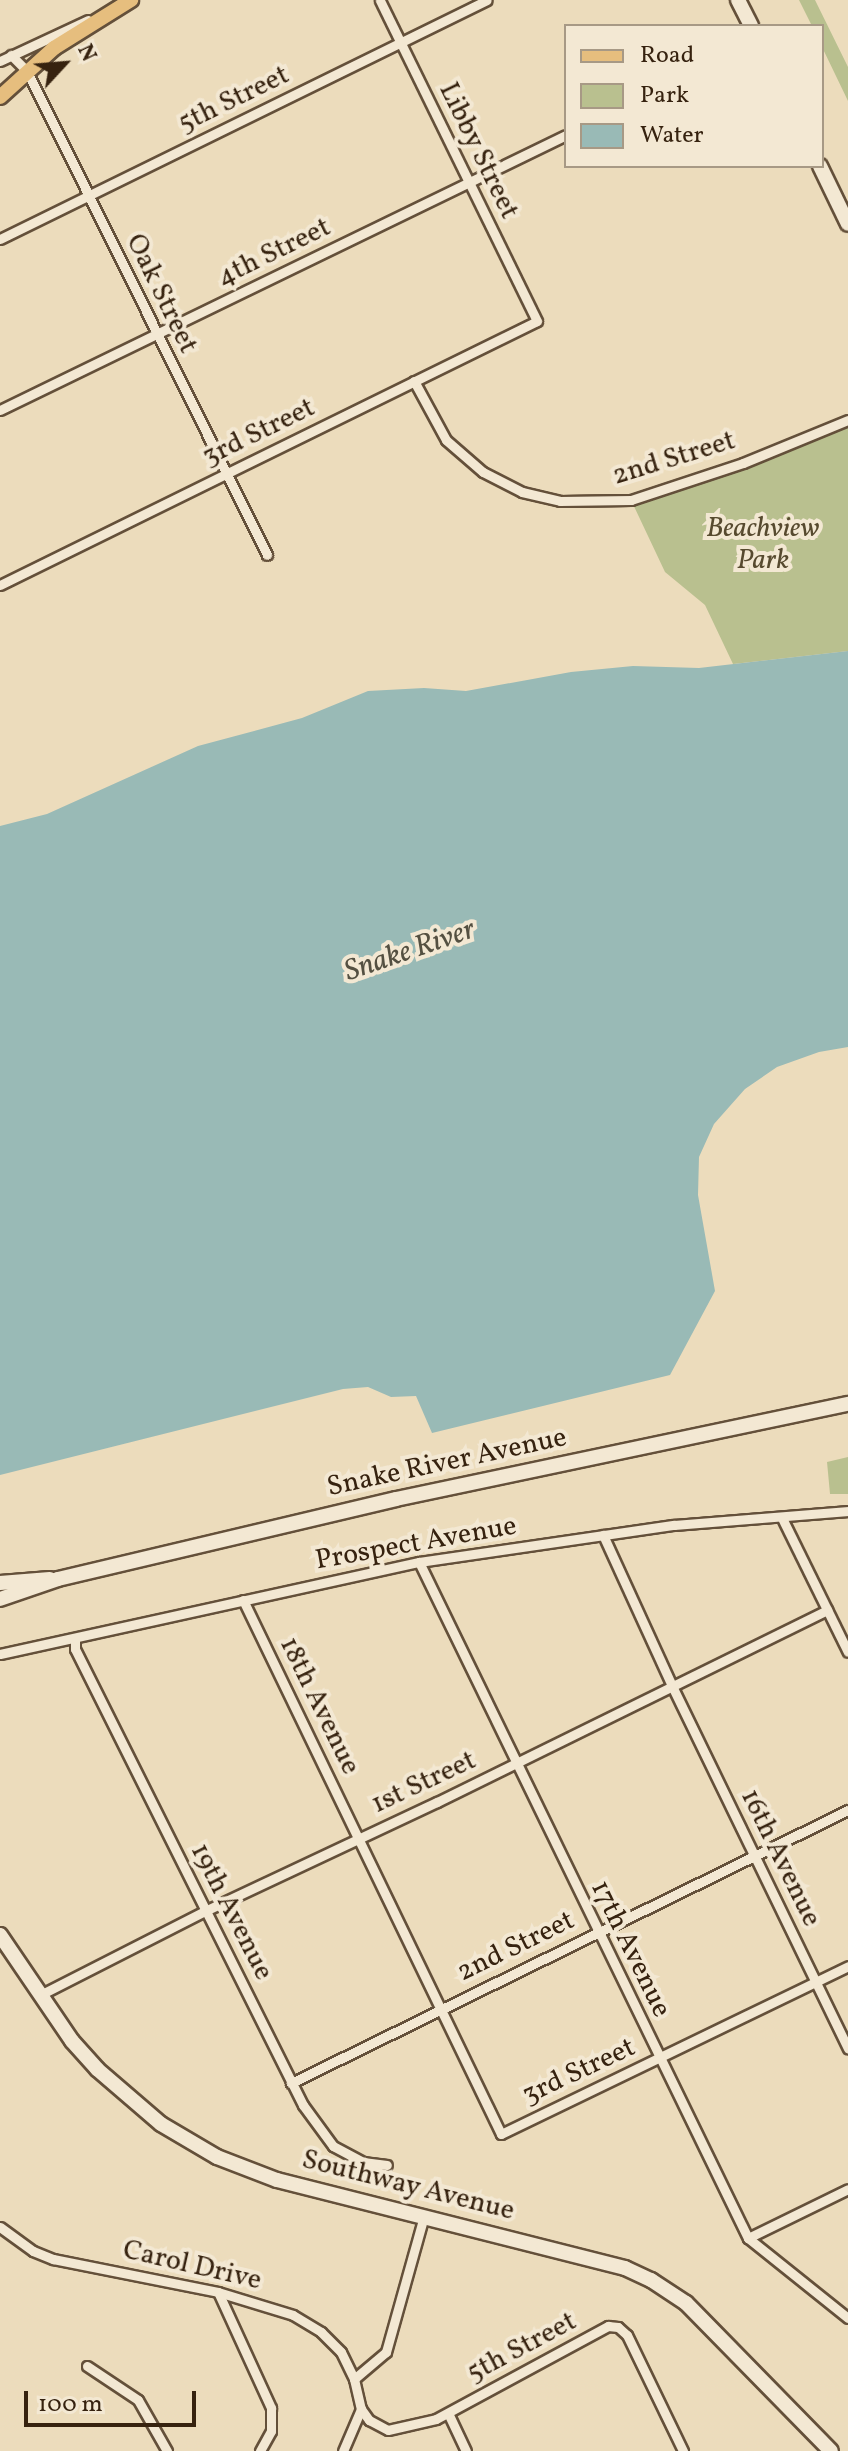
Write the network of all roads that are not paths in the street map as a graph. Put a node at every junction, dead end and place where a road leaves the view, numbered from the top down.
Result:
1 (131, 0) edge
2 (380, 0) edge
3 (487, 0) edge
4 (738, 0) edge
5 (105, 12) junction
6 (750, 24) edge
7 (401, 42) junction
8 (11, 55) junction
9 (0, 61) edge
10 (27, 71) junction
11 (0, 97) edge
12 (564, 136) edge
13 (821, 168) edge
14 (469, 182) junction
15 (89, 195) junction
16 (848, 224) edge
17 (0, 239) edge
18 (537, 321) joint
19 (156, 335) junction
20 (414, 381) junction
21 (0, 410) edge
22 (848, 420) edge
23 (225, 474) junction
24 (267, 555) dead end
25 (0, 585) edge
26 (848, 1404) edge
27 (848, 1511) edge
28 (782, 1518) junction
29 (603, 1535) junction
30 (419, 1562) junction
31 (58, 1579) junction
32 (0, 1583) edge
33 (0, 1599) edge
34 (243, 1600) junction
35 (827, 1610) junction
36 (75, 1640) junction
37 (848, 1652) edge
38 (0, 1654) edge
39 (672, 1686) junction
40 (514, 1764) junction
41 (848, 1810) edge
42 (358, 1838) junction
43 (754, 1855) junction
44 (205, 1911) junction
45 (597, 1931) junction
46 (0, 1935) edge
47 (848, 1966) edge
48 (815, 1982) junction
49 (40, 1995) junction
50 (441, 2008) junction
51 (848, 2048) edge
52 (659, 2059) junction
53 (291, 2083) junction
54 (501, 2134) joint
55 (387, 2165) dead end
56 (848, 2189) edge
57 (424, 2216) junction
58 (0, 2227) edge
59 (748, 2238) junction
60 (218, 2292) junction
61 (848, 2318) edge
62 (87, 2366) dead end
63 (354, 2379) junction
64 (361, 2409) junction
65 (448, 2413) junction
66 (167, 2451) edge
67 (260, 2451) edge
68 (343, 2451) edge
69 (466, 2451) edge
70 (683, 2451) edge
71 (831, 2451) edge

1 - 5 main road
2 - 7 street, Libby Street
3 - 7 street, 5th Street
4 - 6 main road
5 - 8 street
5 - 10 main road
7 - 14 street, Libby Street
7 - 15 street, 5th Street
8 - 9 street
8 - 10 street, Oak Street
10 - 11 main road
10 - 15 street, Oak Street
12 - 14 street, 4th Street
13 - 16 main road
14 - 18 street, Libby Street
14 - 19 street, 4th Street
15 - 17 street, 5th Street
15 - 19 street, Oak Street
18 - 20 street, 3rd Street
19 - 21 street, 4th Street
19 - 23 street, Oak Street
20 - 22 street, 2nd Street
20 - 23 street, 3rd Street
23 - 24 street, Oak Street
23 - 25 street, 3rd Street
26 - 31 main road, Snake River Avenue
27 - 28 street, Prospect Avenue
28 - 29 street, Prospect Avenue
28 - 35 street
29 - 30 street, Prospect Avenue
29 - 39 street, 16th Avenue
30 - 34 street, Prospect Avenue
30 - 40 street, 17th Avenue
31 - 32 main road, Snake River Avenue
31 - 33 main road, Snake River Avenue
34 - 36 street, Prospect Avenue
34 - 42 street, 18th Avenue
35 - 37 street
35 - 39 street, 1st Street
36 - 38 street, Prospect Avenue
36 - 44 street, 19th Avenue
39 - 40 street, 1st Street
39 - 43 street, 16th Avenue
40 - 42 street, 1st Street
40 - 45 street, 17th Avenue
41 - 43 street, 2nd Street
42 - 44 street, 1st Street
42 - 50 street, 18th Avenue
43 - 45 street, 2nd Street
43 - 48 street, 16th Avenue
44 - 49 street, 1st Street
44 - 53 street, 19th Avenue
45 - 50 street, 2nd Street
45 - 52 street, 17th Avenue
46 - 49 main road, Southway Avenue
47 - 48 street, 3rd Street
48 - 51 street, 16th Avenue
48 - 52 street, 3rd Street
49 - 57 main road, Southway Avenue
50 - 53 street, 2nd Street
50 - 54 street, 18th Avenue
52 - 54 street, 3rd Street
52 - 59 street, 17th Avenue
53 - 55 street, 19th Avenue
56 - 59 street
57 - 63 street
57 - 71 main road, Southway Avenue
58 - 60 street, Carol Drive
59 - 61 street, 17th Avenue
60 - 63 street, Carol Drive
60 - 67 street
62 - 66 street
63 - 64 street, Carol Drive
64 - 65 street
64 - 68 street
65 - 69 street
65 - 70 street, 5th Street

